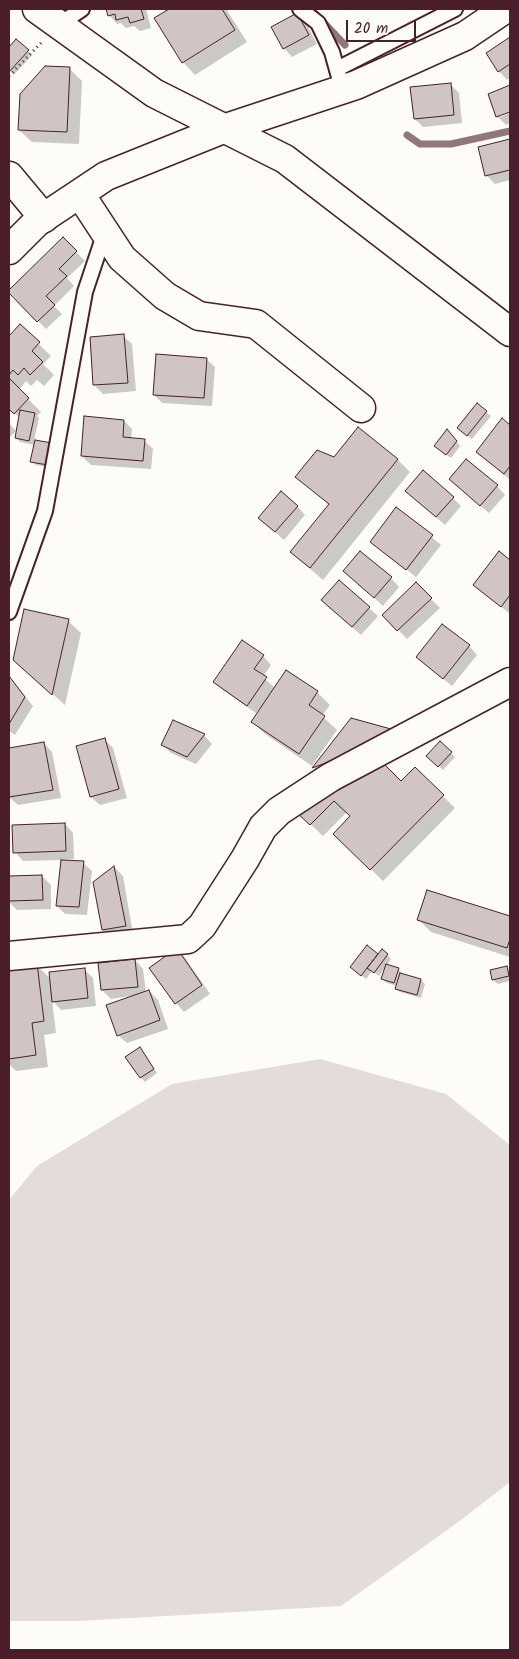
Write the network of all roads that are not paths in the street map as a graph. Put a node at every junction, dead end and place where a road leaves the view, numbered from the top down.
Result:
1 (37, 9) edge
2 (82, 9) edge
3 (300, 9) edge
4 (455, 9) edge
5 (506, 9) edge
6 (60, 24) junction
7 (340, 79) junction
8 (223, 129) junction
9 (9, 176) edge
10 (80, 194) junction
11 (44, 218) junction
12 (105, 232) junction
13 (9, 250) edge
14 (510, 332) edge
15 (361, 408) dead end
16 (9, 612) edge
17 (510, 682) edge
18 (9, 956) edge

1 - 6 street
2 - 6 lane
3 - 7 lane
4 - 7 lane
5 - 7 street
6 - 8 street
7 - 8 street
8 - 10 street
8 - 14 street
9 - 11 street
10 - 11 street
10 - 12 street
11 - 13 street
12 - 15 street
12 - 16 lane
17 - 18 street

